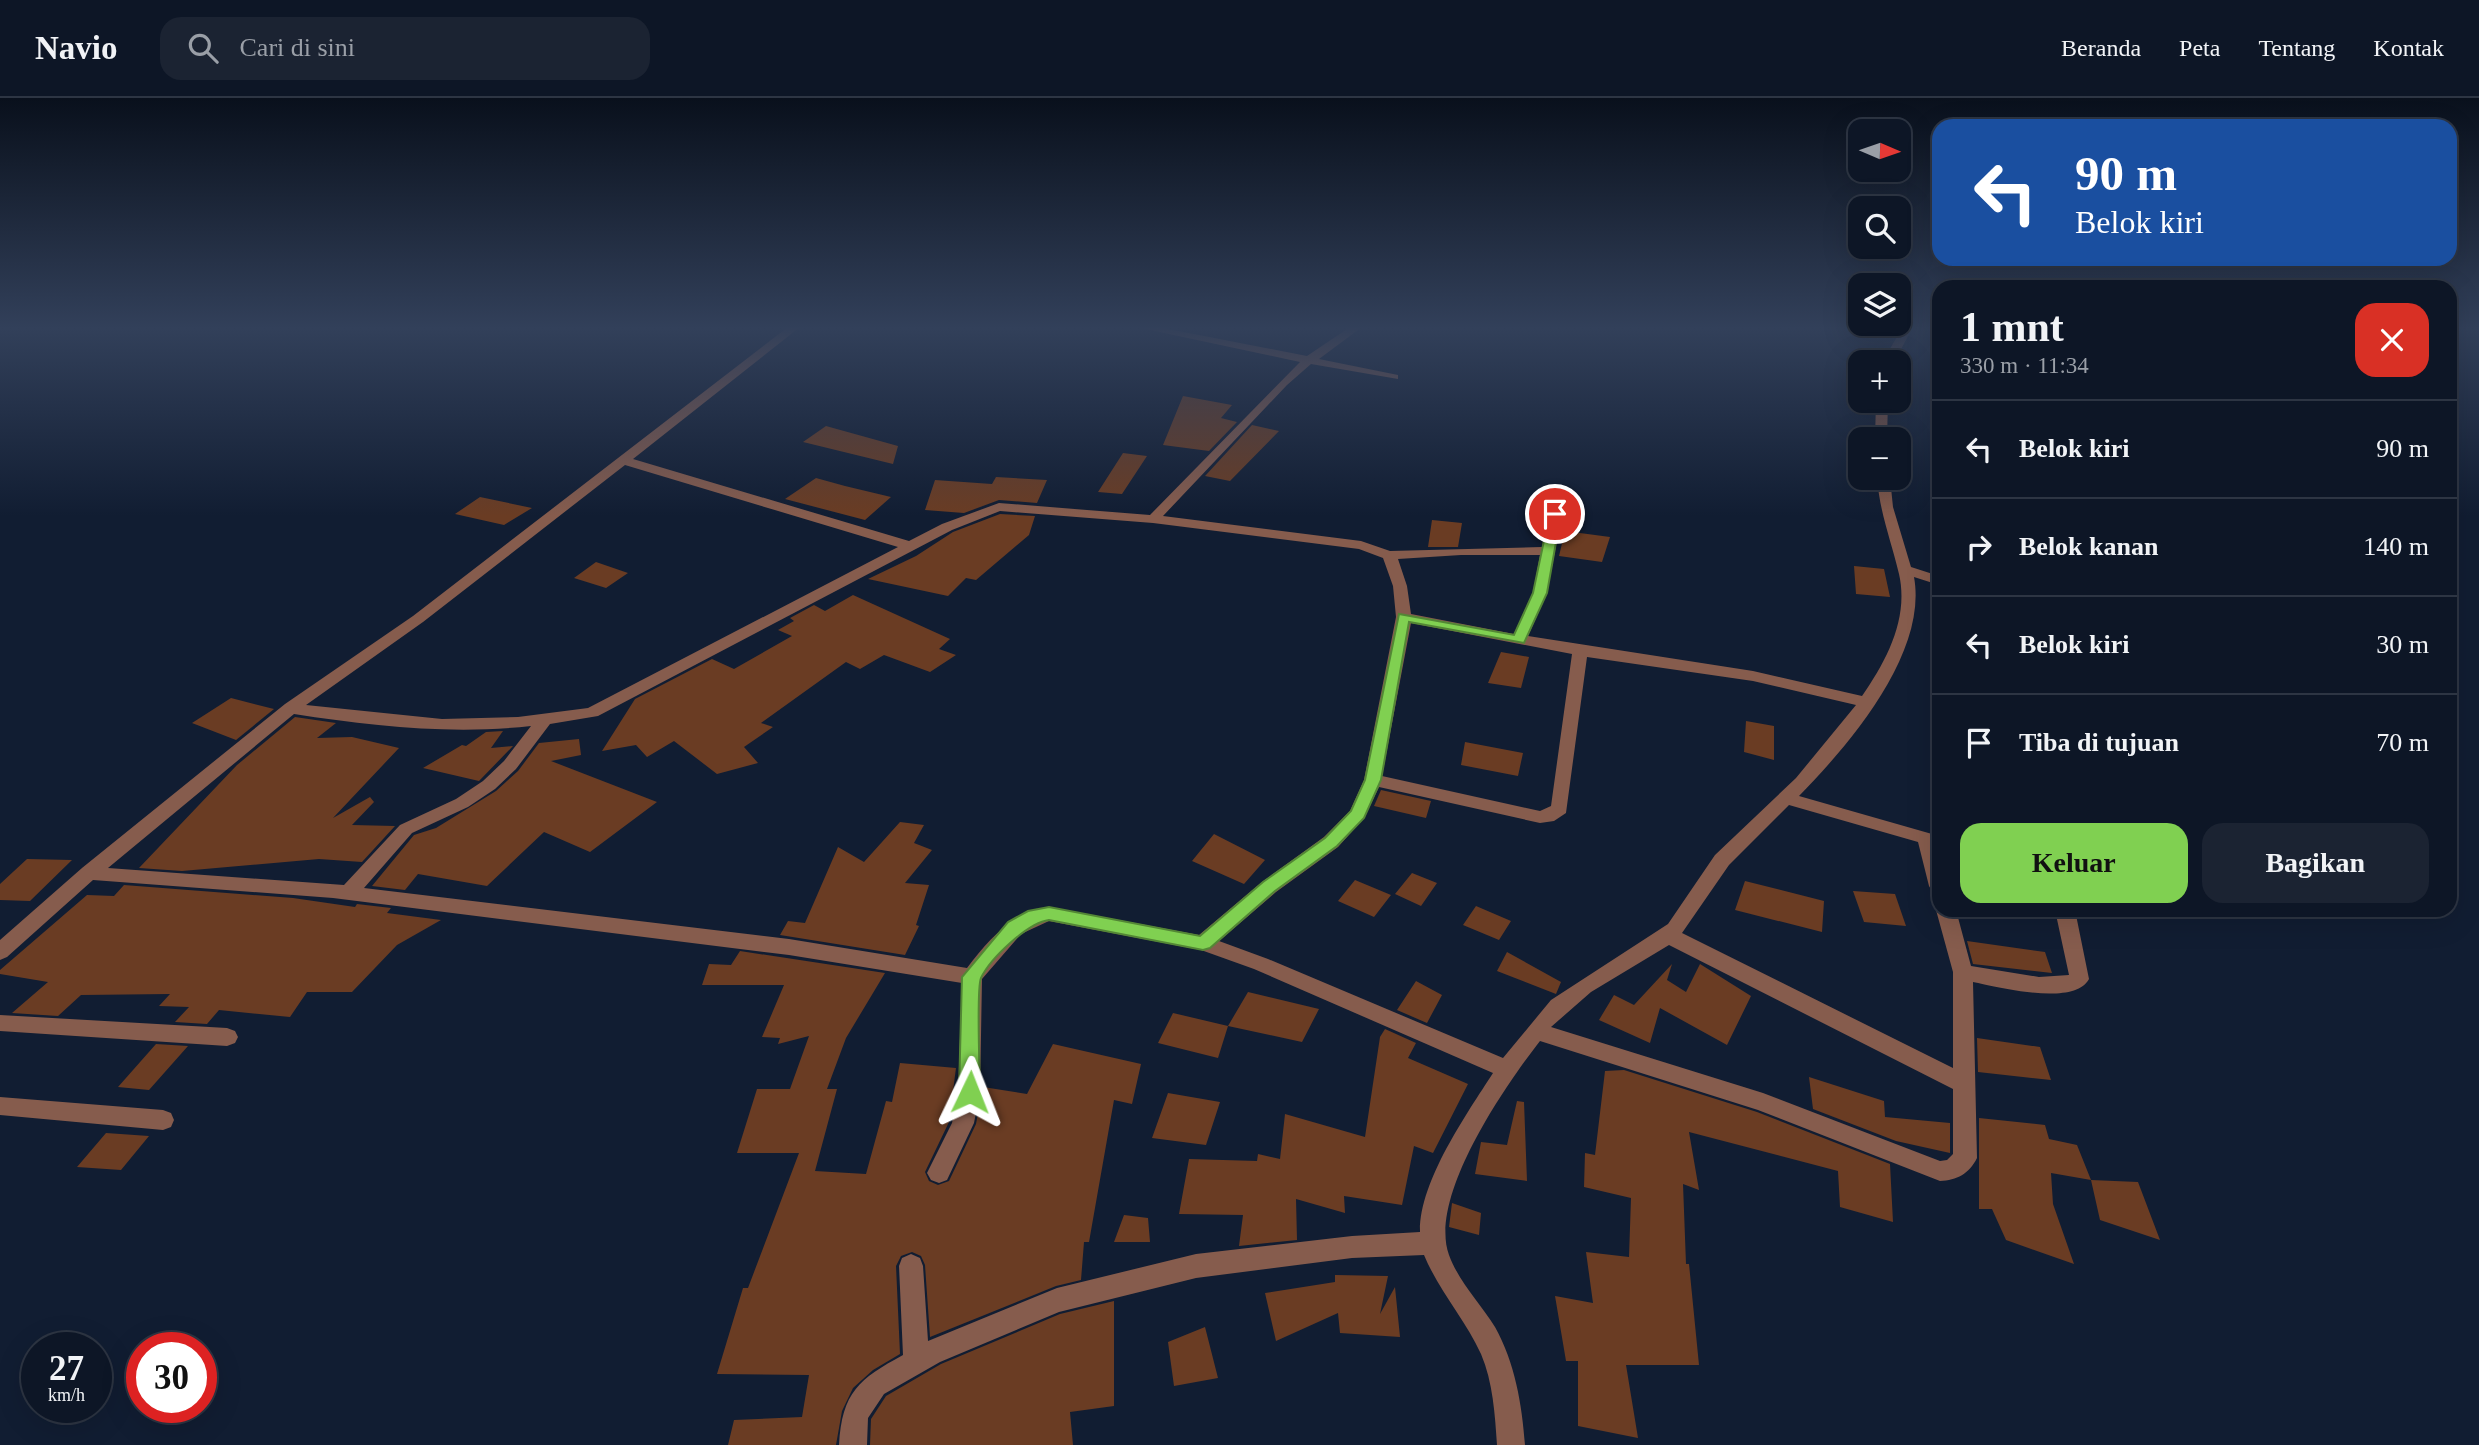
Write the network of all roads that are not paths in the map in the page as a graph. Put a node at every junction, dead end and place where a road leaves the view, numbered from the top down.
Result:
1 (714, 390) edge
2 (1280, 390) edge
3 (623, 460) junction
4 (1885, 490) edge
5 (1555, 514) dead end
6 (1153, 519) junction
7 (911, 546) junction
8 (1549, 551) junction
9 (1389, 555) junction
10 (1906, 570) junction
11 (1932, 579) edge
12 (1404, 617) junction
13 (1519, 640) junction
14 (1580, 651) junction
15 (1867, 702) junction
16 (291, 708) junction
17 (542, 722) junction
18 (1373, 780) junction
19 (1786, 798) junction
20 (1932, 841) edge
21 (89, 873) junction
22 (348, 893) junction
23 (1948, 917) edge
24 (2067, 917) edge
25 (1668, 935) junction
26 (1203, 943) junction
27 (0, 952) edge
28 (1963, 972) junction
29 (972, 977) junction
30 (0, 1023) edge
31 (1536, 1031) junction
32 (227, 1037) dead end
33 (1508, 1070) junction
34 (1964, 1084) junction
35 (0, 1106) edge
36 (163, 1120) dead end
37 (939, 1173) dead end
38 (1433, 1243) junction
39 (911, 1266) dead end
40 (916, 1362) junction
41 (853, 1445) edge
42 (1511, 1445) edge

1 - 3 street
2 - 6 street
3 - 7 street
3 - 16 street
4 - 10 street
5 - 8 street
6 - 7 street
6 - 9 street
7 - 17 street
8 - 9 street
8 - 13 street
9 - 12 street
10 - 11 street
10 - 15 street
12 - 13 street
12 - 18 street
13 - 14 street
14 - 15 street
14 - 18 street
15 - 19 street
16 - 17 street
16 - 21 street
17 - 22 street
18 - 26 street
19 - 20 street
19 - 25 street
21 - 22 street
21 - 27 street
22 - 29 street
23 - 28 street
24 - 28 street
25 - 31 street
25 - 34 street
26 - 29 street
26 - 33 street
28 - 34 street
29 - 37 street
30 - 32 street
31 - 33 street
31 - 34 street
33 - 38 street
35 - 36 street
38 - 40 street
38 - 42 street
39 - 40 street
40 - 41 street

